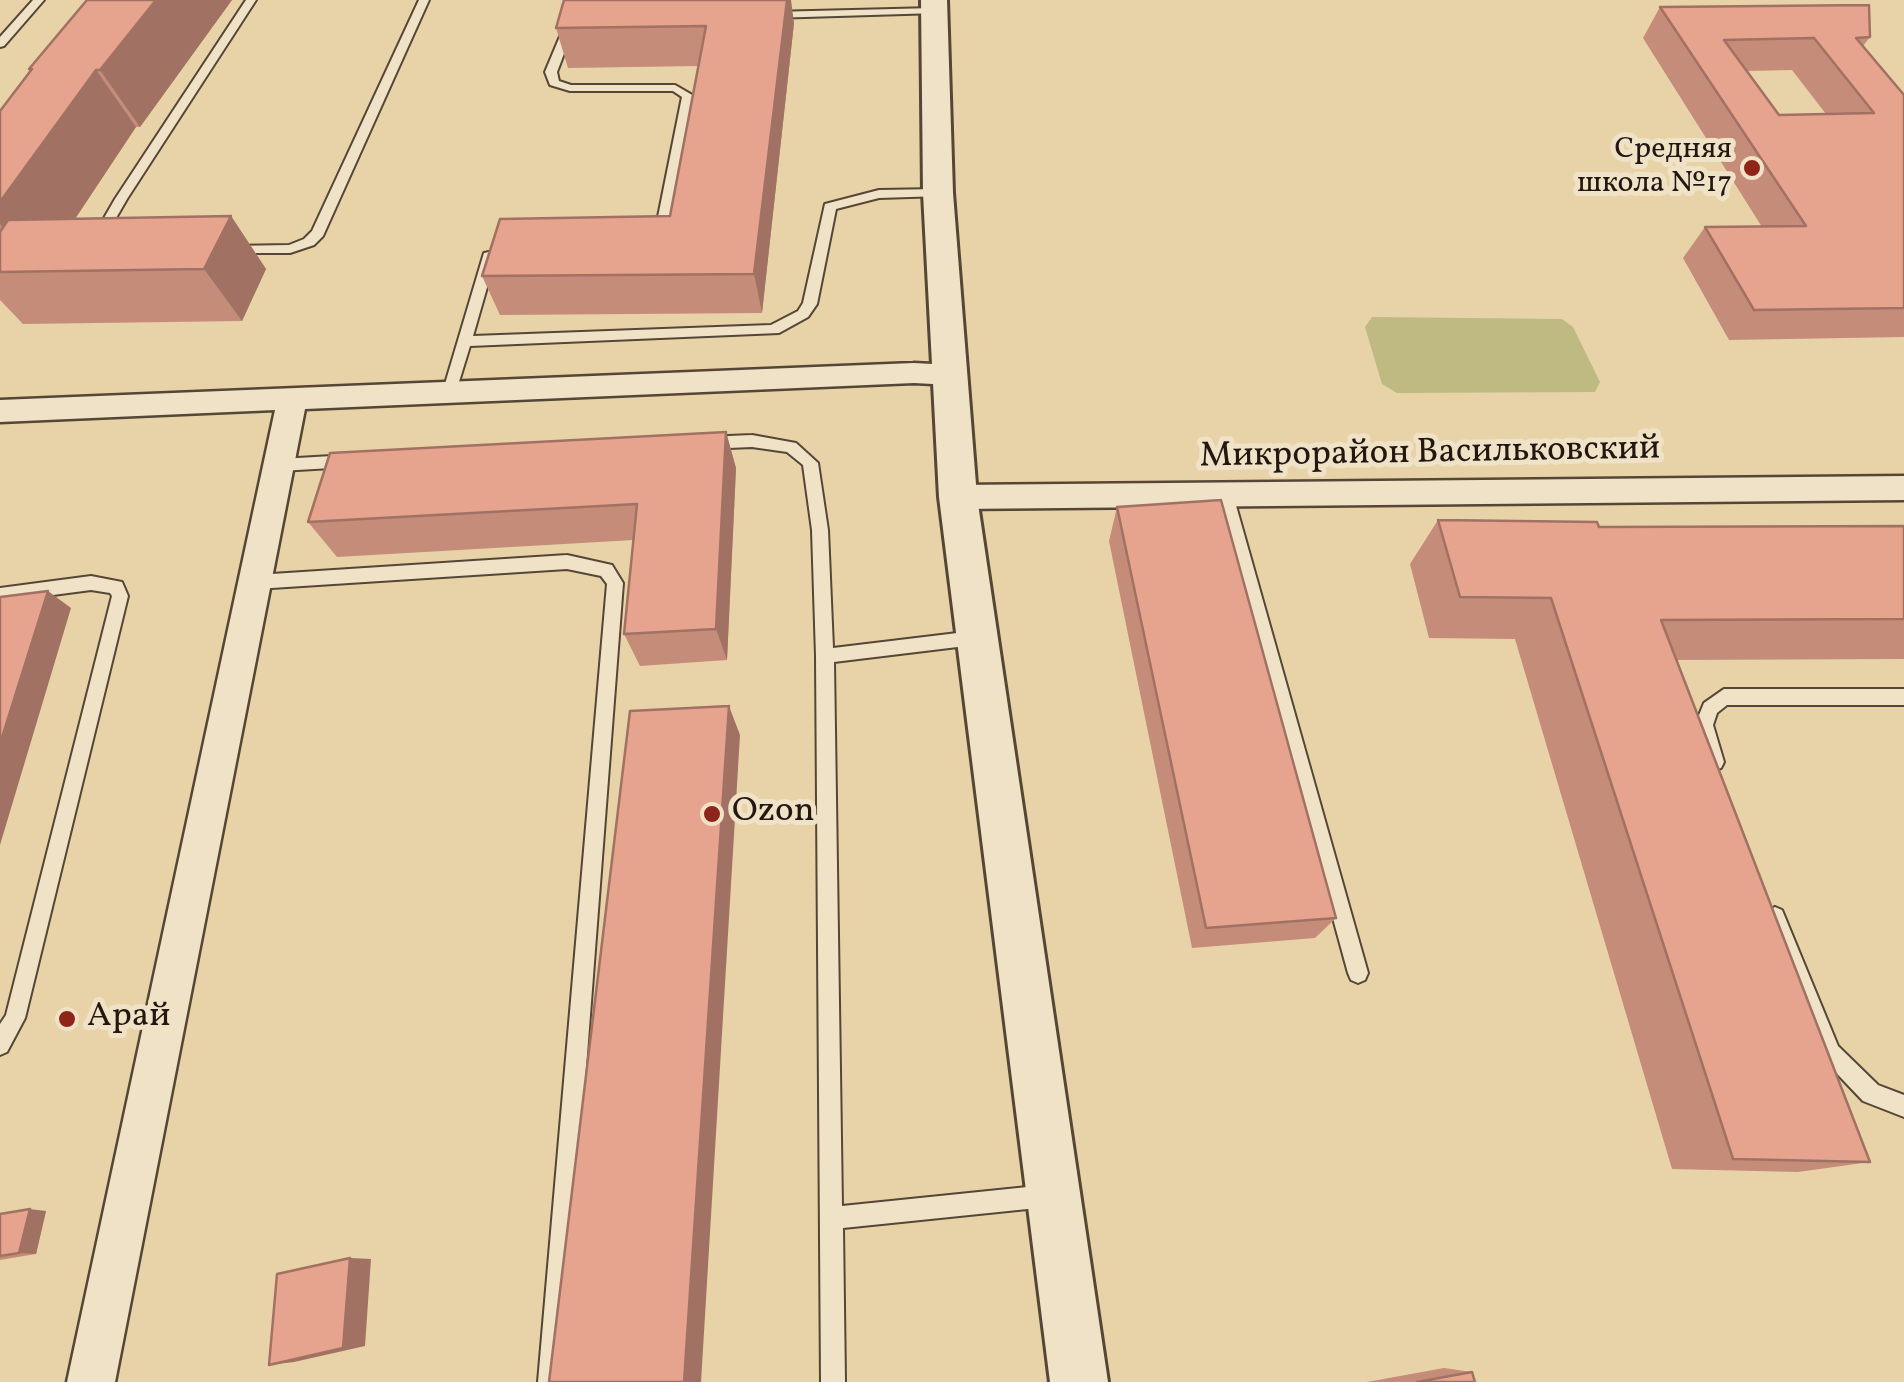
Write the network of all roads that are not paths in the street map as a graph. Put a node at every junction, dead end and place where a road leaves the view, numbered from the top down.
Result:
1 (39, 0) edge
2 (251, 0) edge
3 (424, 0) edge
4 (821, 0) edge
5 (934, 6) edge
6 (829, 14) junction
7 (750, 15) edge
8 (583, 18) edge
9 (0, 44) edge
10 (938, 193) junction
11 (647, 246) edge
12 (120, 249) edge
13 (206, 250) edge
14 (508, 250) edge
15 (466, 341) junction
16 (951, 376) junction
17 (449, 394) junction
18 (292, 401) junction
19 (0, 411) edge
20 (693, 444) edge
21 (359, 461) edge
22 (280, 465) junction
23 (1904, 488) edge
24 (1224, 494) junction
25 (958, 497) junction
26 (256, 582) junction
27 (0, 595) edge
28 (974, 638) junction
29 (825, 656) junction
30 (1904, 697) edge
31 (1722, 782) edge
32 (1770, 904) edge
33 (1358, 973) dead end
34 (0, 1045) edge
35 (1904, 1106) edge
36 (1054, 1196) junction
37 (834, 1218) junction
38 (92, 1382) edge
39 (550, 1382) edge
40 (834, 1382) edge
41 (1080, 1382) edge

1 - 9 lane
2 - 12 lane
3 - 13 lane
4 - 6 lane
5 - 6 lane
5 - 10 street
6 - 7 lane
8 - 11 lane
10 - 15 lane
10 - 16 street
14 - 15 lane
15 - 17 lane
16 - 17 street
16 - 25 street
17 - 18 street
18 - 19 street
18 - 22 street
20 - 29 lane
21 - 22 lane
22 - 26 street
23 - 24 street, Микрорайон Васильковский
24 - 25 street, Микрорайон Васильковский
24 - 33 lane
25 - 28 street
26 - 38 street
26 - 39 lane
27 - 34 lane
28 - 29 lane
28 - 36 street
29 - 37 lane
30 - 31 lane
32 - 35 lane
36 - 37 lane
36 - 41 street
37 - 40 lane

